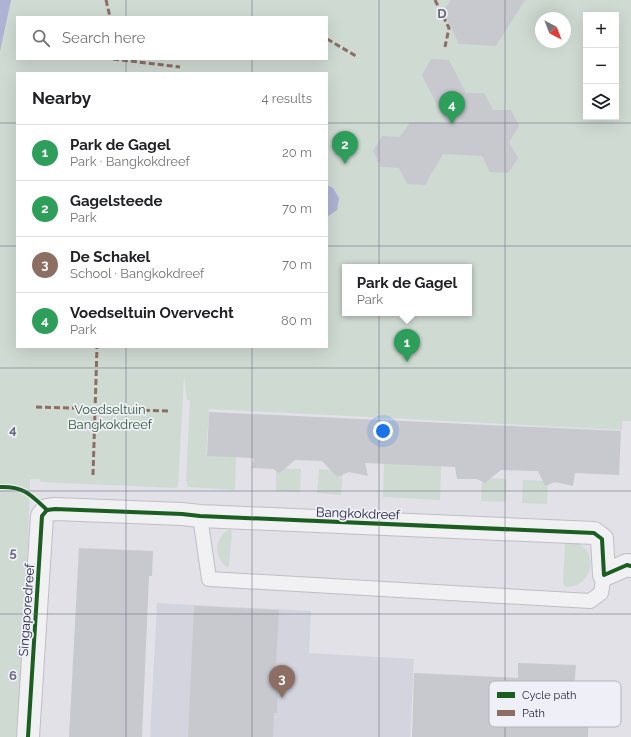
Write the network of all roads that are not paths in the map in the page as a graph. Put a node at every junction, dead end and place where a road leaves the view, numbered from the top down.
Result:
1 (48, 510) joint
2 (200, 516) junction
3 (631, 566) edge
4 (604, 575) junction
5 (28, 737) edge

1 - 2 street, Bangkokdreef
1 - 5 street, Singaporedreef
2 - 4 street, Bangkokdreef
2 - 4 lane, Bangkokdreef
3 - 4 street

